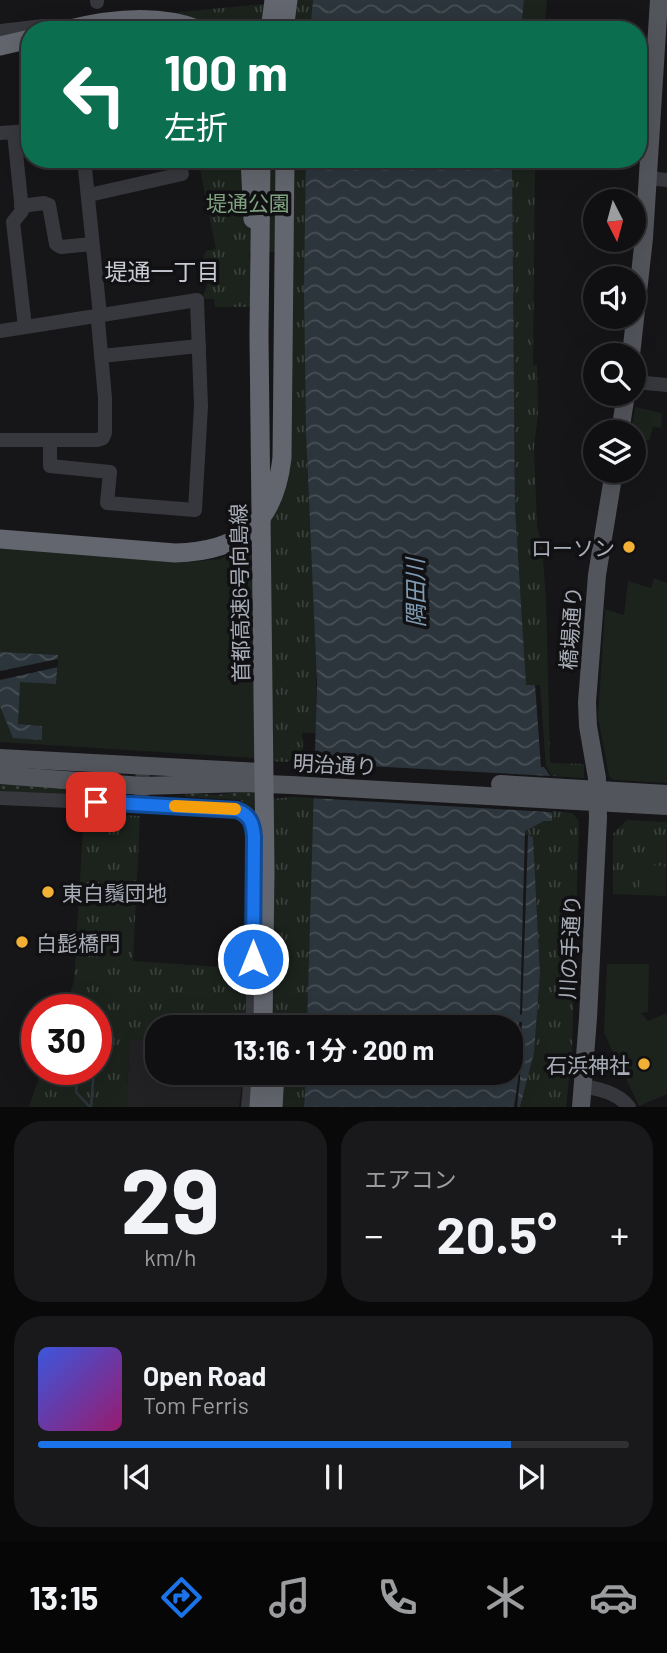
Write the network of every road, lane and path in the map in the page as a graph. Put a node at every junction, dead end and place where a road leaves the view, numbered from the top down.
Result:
1 (274, 0) edge
2 (288, 0) edge
3 (294, 0) edge
4 (659, 0) edge
5 (130, 21) edge
6 (170, 21) edge
7 (272, 21) edge
8 (286, 21) edge
9 (293, 21) edge
10 (0, 31) edge
11 (21, 32) edge
12 (21, 38) edge
13 (661, 43) edge
14 (0, 46) edge
15 (647, 99) edge
16 (666, 116) edge
17 (7, 133) edge
18 (86, 168) edge
19 (250, 168) edge
20 (261, 168) edge
21 (273, 168) edge
22 (285, 168) edge
23 (182, 174) dead end
24 (648, 178) junction
25 (667, 180) edge
26 (89, 195) junction
27 (22, 206) junction
28 (92, 244) junction
29 (260, 290) junction
30 (100, 315) junction
31 (25, 327) junction
32 (0, 331) edge
33 (632, 343) edge
34 (199, 346) junction
35 (101, 356) junction
36 (646, 383) edge
37 (667, 385) edge
38 (0, 440) edge
39 (50, 440) junction
40 (612, 483) edge
41 (0, 539) edge
42 (0, 758) edge
43 (143, 766) junction
44 (0, 775) edge
45 (292, 779) junction
46 (142, 786) junction
47 (667, 794) edge
48 (598, 796) junction
49 (0, 798) edge
50 (141, 804) junction
51 (667, 806) edge
52 (253, 1015) edge
53 (263, 1015) edge
54 (276, 1015) edge
55 (250, 1085) edge
56 (260, 1085) edge
57 (274, 1085) edge
58 (583, 1086) junction
59 (248, 1107) edge
60 (259, 1107) edge
61 (273, 1107) edge
62 (581, 1107) edge
63 (629, 1107) edge

1 - 7 highway
2 - 8 highway
3 - 9 highway
4 - 13 main road
5 - 6 highway
10 - 11 street
12 - 14 highway
13 - 15 main road
15 - 16 street
15 - 24 main road
17 - 27 street
18 - 26 street
19 - 29 highway, bridge
20 - 29 highway, 首都高速6号向島線, bridge
21 - 54 highway, 首都高速6号向島線
22 - 41 highway
23 - 26 street
24 - 25 street
24 - 33 main road
26 - 28 street
27 - 28 street
27 - 31 street
28 - 30 street
29 - 53 highway, 首都高速6号向島線, bridge
30 - 31 street
30 - 34 street
30 - 35 street
31 - 32 street
34 - 35 street
34 - 39 street
35 - 39 street
36 - 37 street
38 - 39 street
40 - 48 main road, 橋場通り
42 - 43 main road, 明治通り
43 - 45 main road, 明治通り
43 - 46 street
44 - 46 main road, 明治通り
45 - 46 main road, 明治通り
45 - 48 main road, 明治通り
46 - 50 street
47 - 48 main road, 明治通り
48 - 51 main road, 明治通り
48 - 58 main road, 川の手通り
49 - 50 street
50 - 52 street
55 - 59 street
56 - 60 highway
57 - 61 highway
58 - 62 main road, 川の手通り
58 - 63 street

